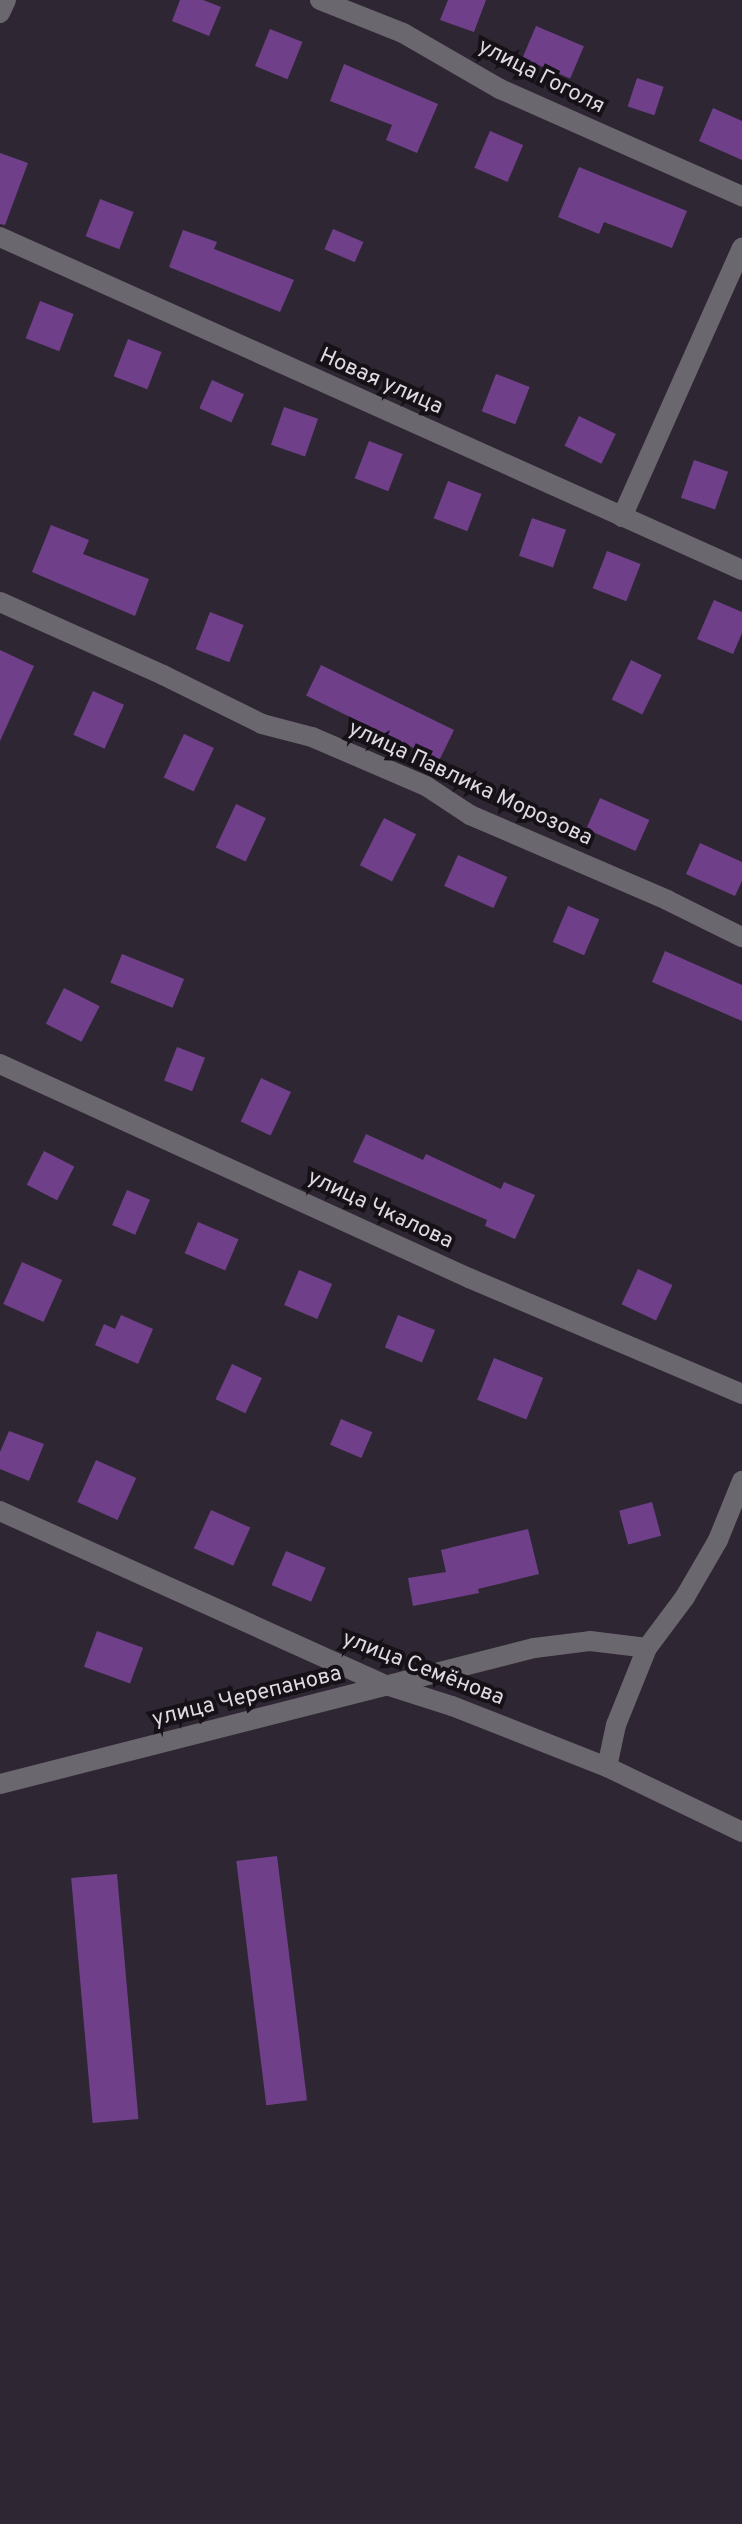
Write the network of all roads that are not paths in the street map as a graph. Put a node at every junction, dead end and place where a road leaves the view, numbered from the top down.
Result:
1 (6, 0) edge
2 (320, 0) edge
3 (0, 13) edge
4 (742, 196) edge
5 (0, 237) edge
6 (742, 247) edge
7 (622, 517) junction
8 (742, 570) edge
9 (0, 602) edge
10 (742, 937) edge
11 (0, 1064) edge
12 (742, 1394) edge
13 (742, 1481) edge
14 (0, 1511) edge
15 (647, 1648) junction
16 (386, 1685) junction
17 (607, 1767) junction
18 (0, 1784) edge
19 (742, 1832) edge

1 - 3 street
2 - 4 street, улица Гоголя
5 - 7 street, Новая улица
6 - 7 street
7 - 8 street, Новая улица
9 - 10 street, улица Павлика Морозова
11 - 12 street, улица Чкалова
13 - 15 street
14 - 16 street, улица Семёнова
15 - 16 street, улица Черепанова
15 - 17 street
16 - 17 street, улица Семёнова
16 - 18 street, улица Черепанова
17 - 19 street, улица Семёнова

